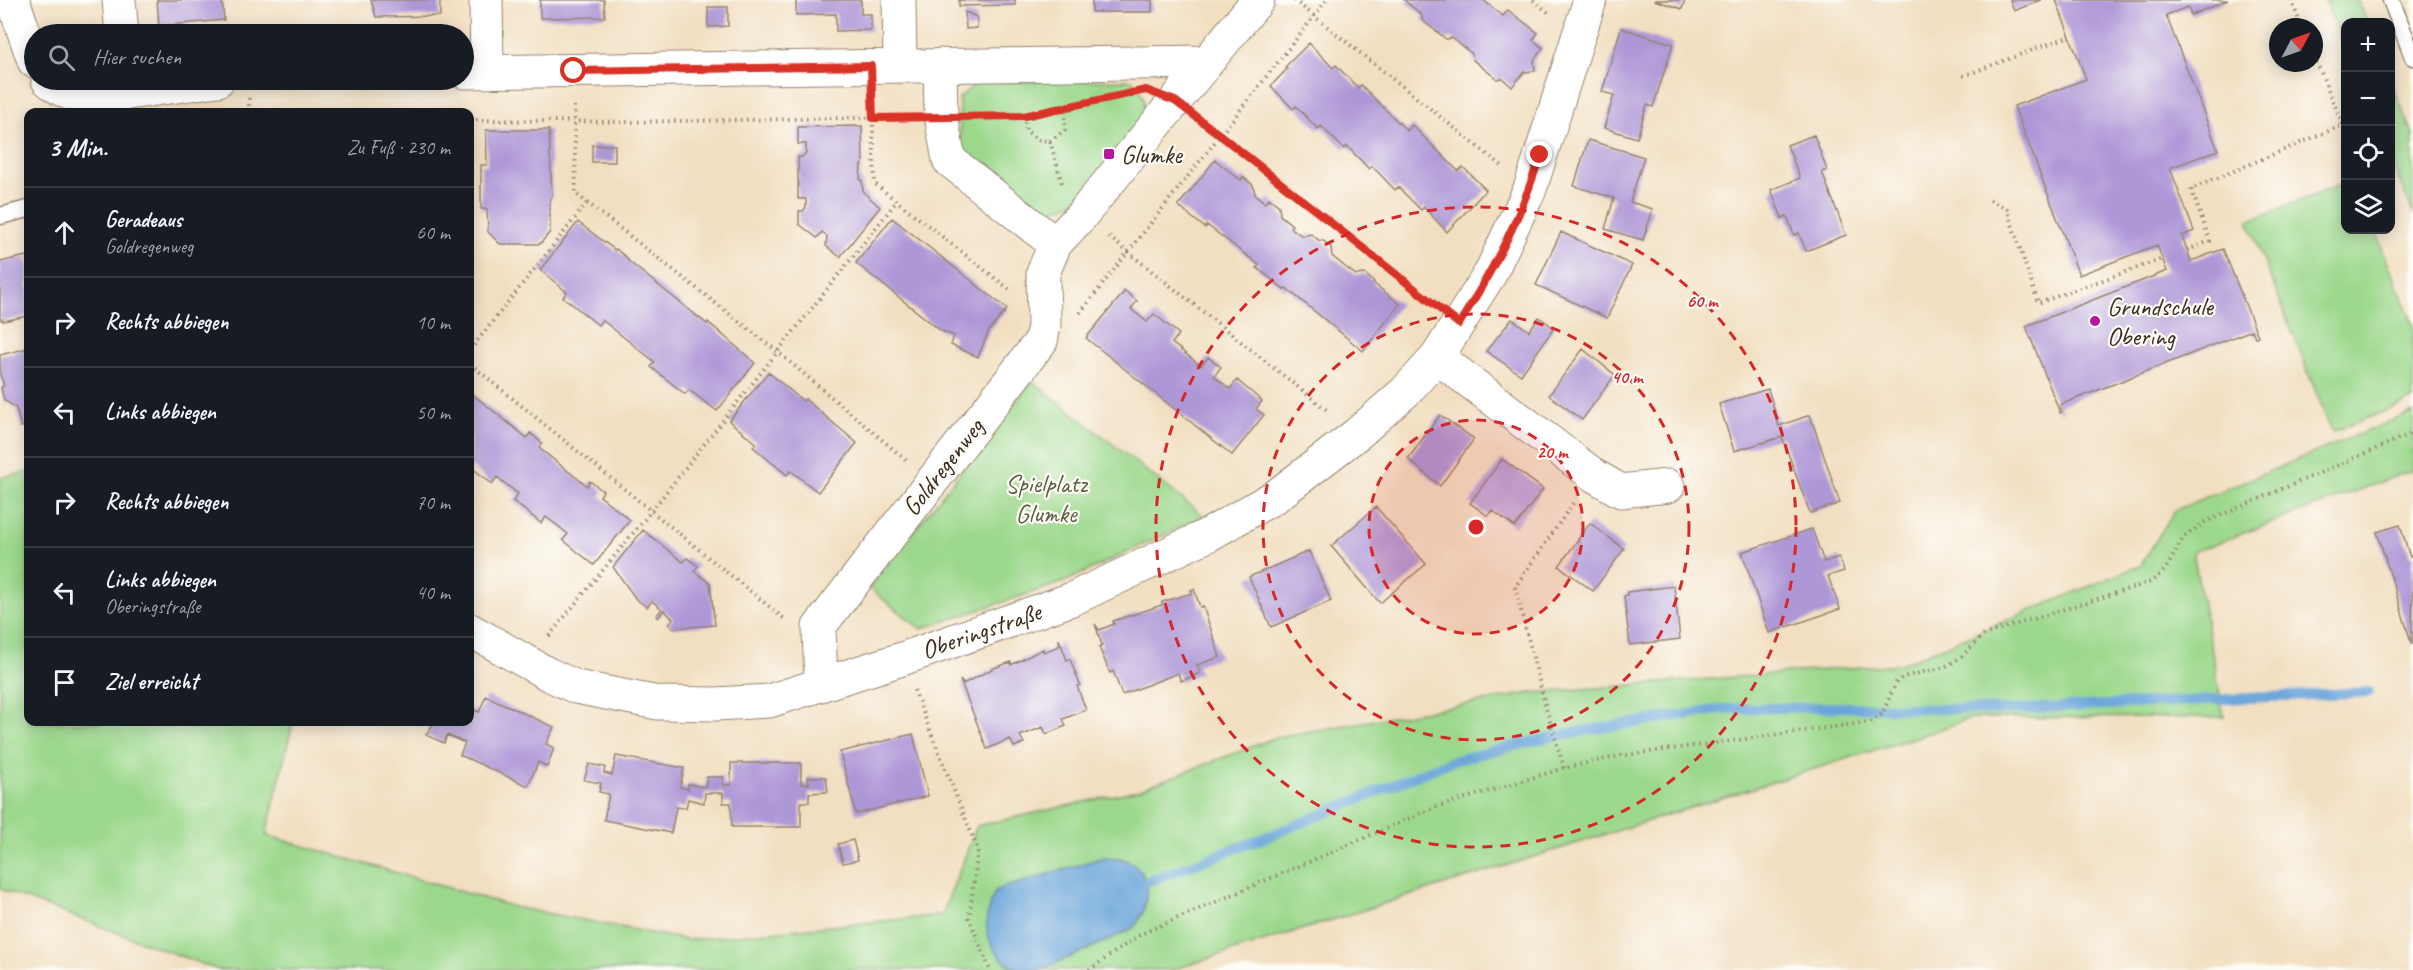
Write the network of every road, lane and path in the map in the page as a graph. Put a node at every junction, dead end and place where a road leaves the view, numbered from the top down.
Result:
1 (13, 0) edge
2 (119, 0) edge
3 (486, 0) edge
4 (899, 0) edge
5 (1258, 0) edge
6 (1294, 0) edge
7 (1327, 0) edge
8 (1590, 0) edge
9 (2291, 0) edge
10 (2391, 0) edge
11 (1313, 16) junction
12 (2298, 18) edge
13 (121, 24) edge
14 (24, 32) edge
15 (2070, 36) dead end
16 (2413, 57) edge
17 (1207, 62) junction
18 (940, 65) junction
19 (885, 66) junction
20 (574, 71) junction
21 (475, 72) edge
22 (2321, 72) edge
23 (1963, 76) dead end
24 (120, 90) edge
25 (55, 95) edge
26 (1112, 98) dead end
27 (1175, 101) junction
28 (1065, 109) junction
29 (941, 116) junction
30 (1024, 116) junction
31 (873, 118) junction
32 (474, 120) edge
33 (575, 122) junction
34 (1220, 135) junction
35 (1530, 189) junction
36 (1990, 200) dead end
37 (897, 201) junction
38 (587, 203) junction
39 (24, 210) edge
40 (0, 216) edge
41 (1055, 244) junction
42 (2187, 250) dead end
43 (1128, 252) junction
44 (2162, 258) dead end
45 (1459, 324) junction
46 (1042, 328) junction
47 (474, 345) edge
48 (778, 352) junction
49 (1437, 357) junction
50 (474, 367) edge
51 (2413, 433) edge
52 (1357, 434) junction
53 (1595, 476) junction
54 (932, 482) junction
55 (1668, 486) dead end
56 (652, 510) junction
57 (474, 632) edge
58 (820, 648) junction
59 (902, 659) junction
60 (527, 662) junction
61 (821, 685) junction
62 (1564, 768) junction
63 (990, 970) edge
64 (1089, 970) edge

1 - 14 street
2 - 13 street
3 - 21 street
4 - 19 street
5 - 17 street
6 - 11 path
7 - 11 path
8 - 35 street, Oberingstraße
9 - 12 path
10 - 16 lane
11 - 34 path
11 - 35 path
15 - 23 path
17 - 18 street
17 - 27 street
18 - 19 street
18 - 29 street
19 - 20 street
19 - 31 path
20 - 21 street
20 - 33 path
22 - 42 path
24 - 25 street
26 - 28 path
27 - 34 path
27 - 41 street
28 - 30 path
28 - 30 path
29 - 30 path
29 - 31 path
29 - 41 street
31 - 33 path
31 - 37 path
32 - 33 path
33 - 38 path
34 - 43 path
34 - 45 path
35 - 45 street, Oberingstraße
36 - 44 path
37 - 46 path
37 - 48 path
38 - 47 path
38 - 48 path
39 - 40 lane
41 - 46 street
43 - 46 path
43 - 52 path
45 - 49 street, Oberingstraße
46 - 54 street, Goldregenweg
48 - 54 path
48 - 56 path
49 - 52 street, Oberingstraße
49 - 53 street
50 - 56 path
51 - 62 path
52 - 59 street, Oberingstraße
53 - 55 street
53 - 62 path
54 - 58 street, Goldregenweg
56 - 58 path
56 - 60 path
57 - 60 street, Oberingstraße
58 - 61 street, Goldregenweg
59 - 61 street, Oberingstraße
59 - 63 path
60 - 61 street, Oberingstraße
62 - 64 path

